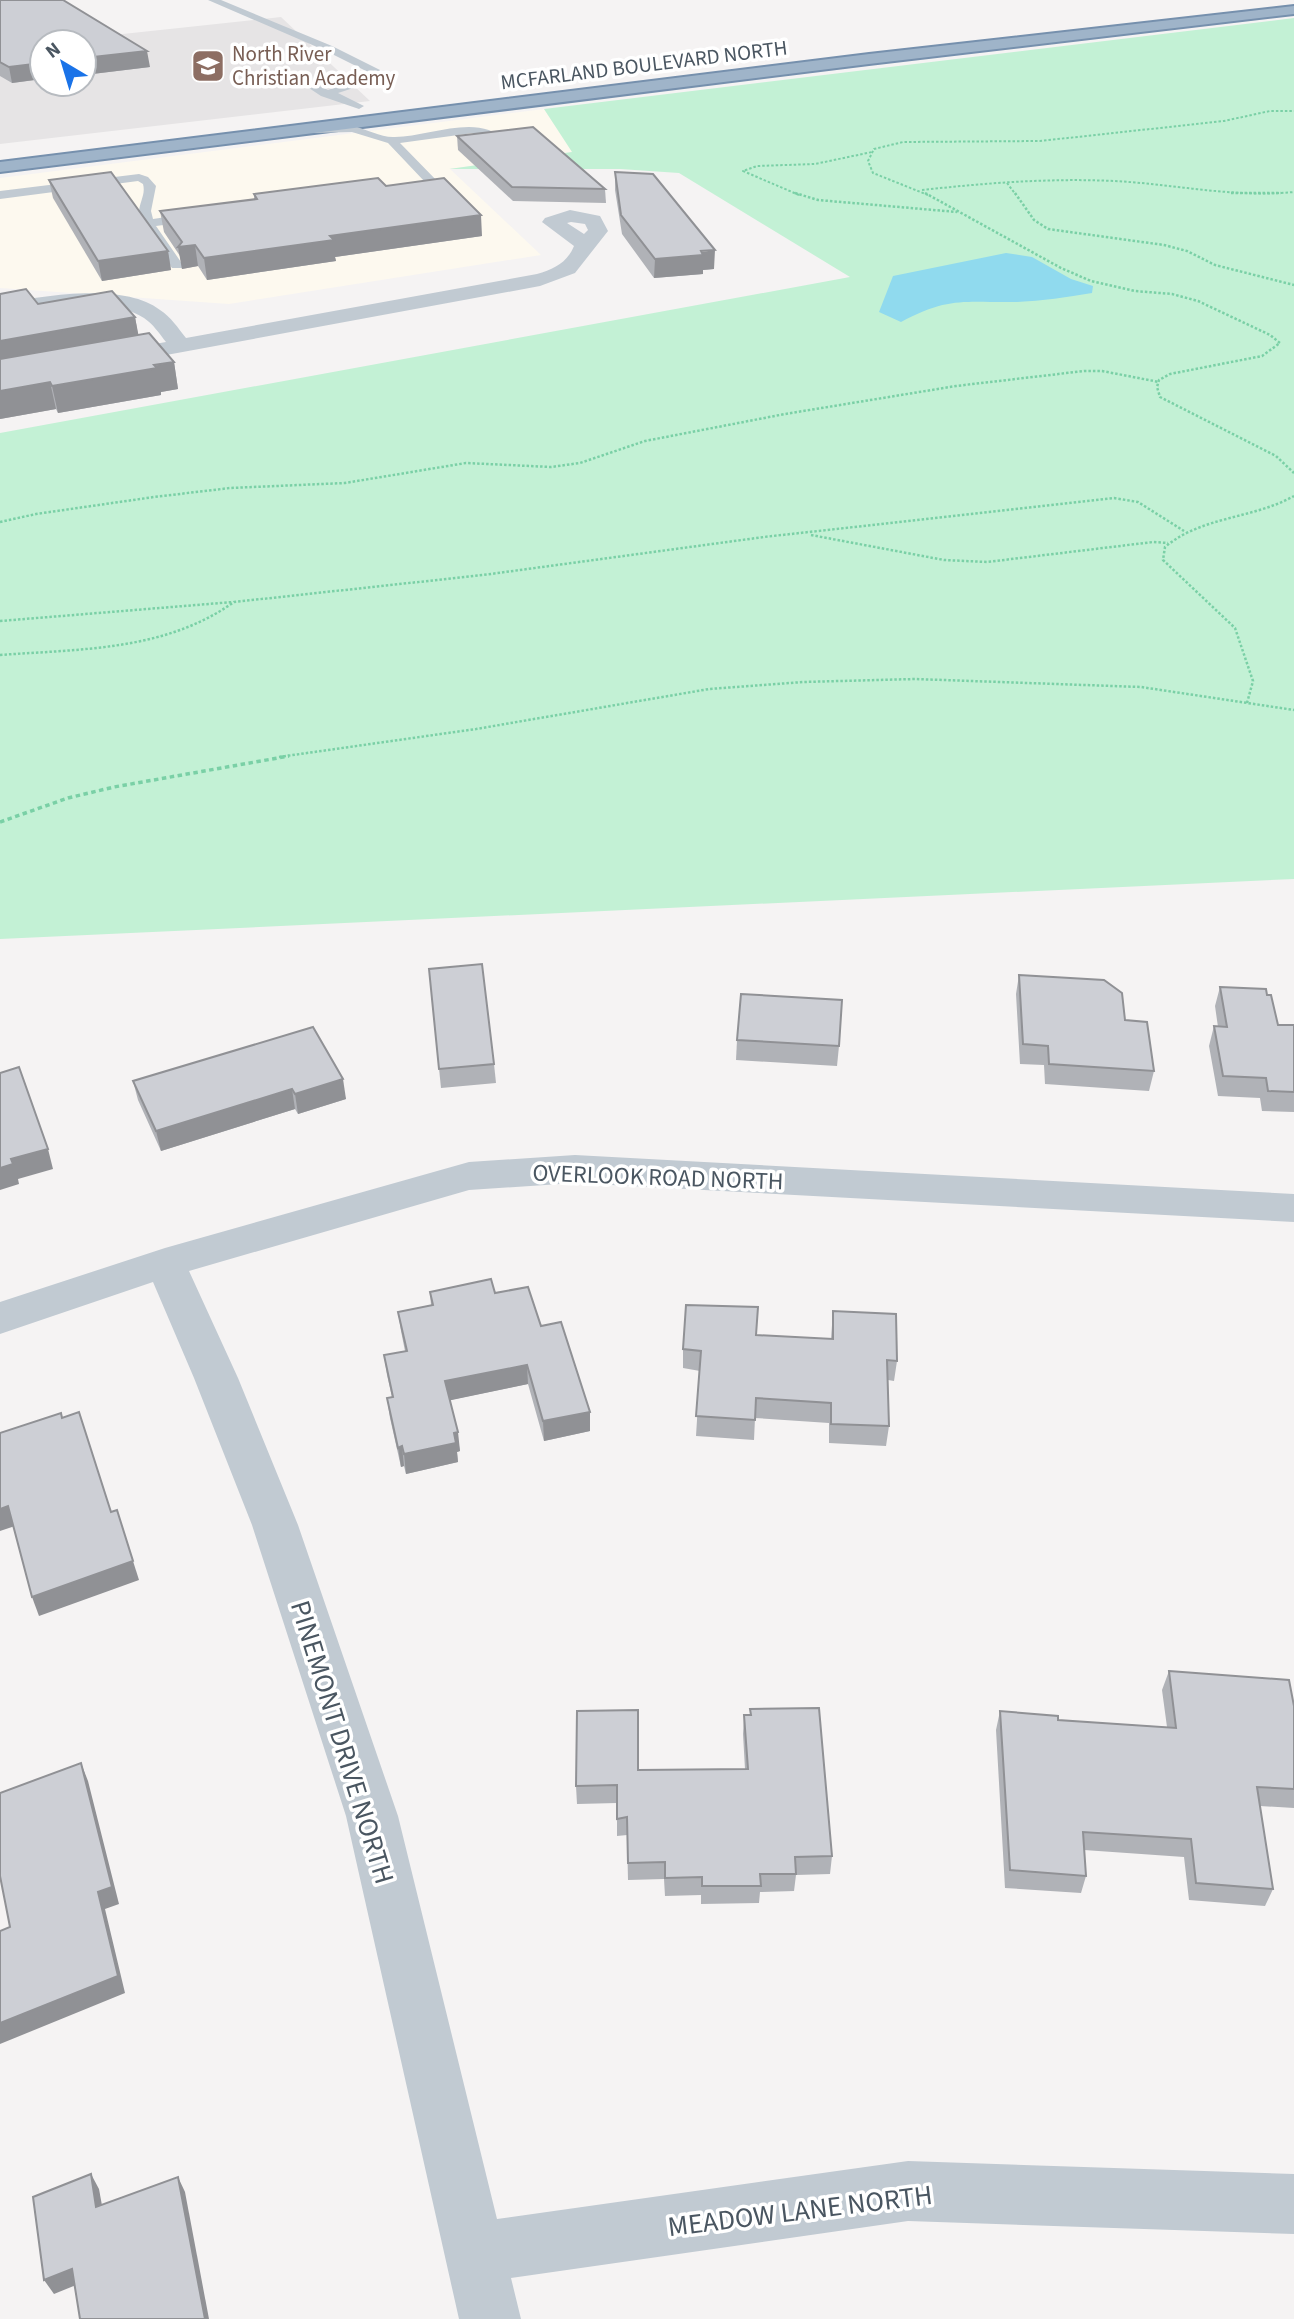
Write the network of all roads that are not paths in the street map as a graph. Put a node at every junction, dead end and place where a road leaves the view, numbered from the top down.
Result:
1 (213, 0) edge
2 (1248, 0) edge
3 (1294, 10) edge
4 (308, 84) dead end
5 (325, 94) junction
6 (359, 106) junction
7 (416, 117) junction
8 (154, 130) dead end
9 (308, 130) junction
10 (392, 141) junction
11 (499, 141) edge
12 (46, 143) dead end
13 (0, 152) edge
14 (0, 167) edge
15 (393, 190) edge
16 (0, 195) edge
17 (203, 216) edge
18 (149, 223) junction
19 (584, 244) dead end
20 (177, 265) edge
21 (0, 310) edge
22 (180, 345) junction
23 (90, 362) edge
24 (1294, 1208) edge
25 (165, 1263) junction
26 (0, 1318) edge
27 (1294, 2204) edge
28 (475, 2253) junction
29 (491, 2319) edge

1 - 5 lane
2 - 6 highway, MCFARLAND BOULEVARD NORTH
3 - 7 highway, MCFARLAND BOULEVARD NORTH
4 - 5 lane
5 - 6 lane
6 - 8 highway, MCFARLAND BOULEVARD NORTH
6 - 9 highway
7 - 9 highway, MCFARLAND BOULEVARD NORTH
7 - 10 lane
9 - 10 lane
9 - 14 highway, MCFARLAND BOULEVARD NORTH
10 - 11 lane
10 - 15 lane
12 - 13 highway
16 - 18 lane
17 - 18 lane
18 - 20 lane
19 - 22 street
21 - 22 street
22 - 23 street
24 - 25 street, OVERLOOK ROAD NORTH
25 - 26 street, OVERLOOK ROAD NORTH
25 - 28 street, PINEMONT DRIVE NORTH
27 - 28 street, MEADOW LANE NORTH
28 - 29 street, PINEMONT DRIVE NORTH

